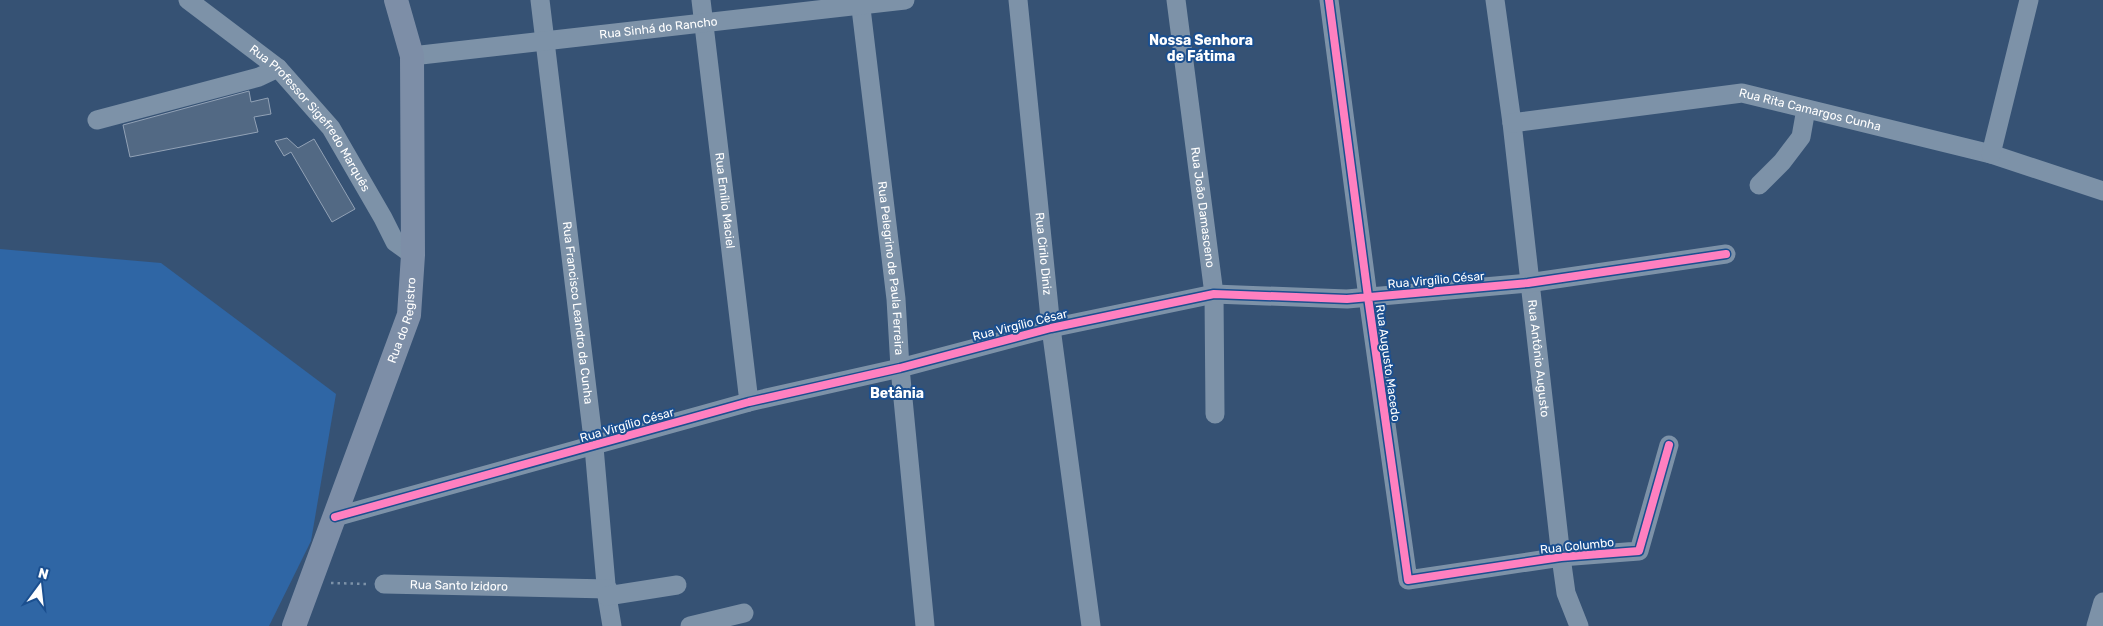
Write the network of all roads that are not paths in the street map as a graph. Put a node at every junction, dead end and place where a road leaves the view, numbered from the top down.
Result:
1 (188, 0) edge
2 (396, 0) edge
3 (540, 0) edge
4 (701, 0) edge
5 (905, 0) edge
6 (1018, 0) edge
7 (1176, 0) edge
8 (1330, 0) edge
9 (1495, 0) edge
10 (2029, 0) edge
11 (860, 3) edge
12 (703, 23) junction
13 (544, 41) junction
14 (412, 56) junction
15 (278, 68) junction
16 (1806, 109) junction
17 (97, 120) dead end
18 (1512, 124) junction
19 (1991, 154) junction
20 (1759, 185) dead end
21 (2103, 191) edge
22 (1726, 254) dead end
23 (413, 255) junction
24 (1528, 283) junction
25 (1214, 294) junction
26 (1368, 297) junction
27 (1051, 328) junction
28 (900, 368) junction
29 (749, 402) junction
30 (1215, 414) dead end
31 (1669, 445) dead end
32 (594, 446) junction
33 (335, 517) junction
34 (1561, 557) junction
35 (1408, 580) joint
36 (384, 584) road end
37 (677, 586) dead end
38 (607, 593) junction
39 (2103, 602) edge
40 (744, 613) dead end
41 (294, 626) edge
42 (612, 626) edge
43 (690, 626) edge
44 (925, 626) edge
45 (1091, 626) edge
46 (1579, 626) edge
47 (2096, 626) edge

1 - 15 street, Rua Professor Sigefredo Marquês
2 - 14 main road, Rua do Registro
3 - 13 street, Rua Francisco Leandro da Cunha
4 - 12 street, Rua Emílio Maciel
5 - 11 street, Rua Sinhá do Rancho
6 - 27 street, Rua Cirilo Diniz
7 - 25 street, Rua João Damasceno
8 - 26 street, Rua Augusto Macedo
9 - 18 street, Rua Antônio Augusto
10 - 19 street
11 - 12 street, Rua Sinhá do Rancho
11 - 28 street, Rua Pelegrino de Paula Ferreira
12 - 13 street, Rua Sinhá do Rancho
12 - 29 street, Rua Emílio Maciel
13 - 14 street, Rua Sinhá do Rancho
13 - 32 street, Rua Francisco Leandro da Cunha
14 - 23 main road, Rua do Registro
15 - 17 street
15 - 23 street, Rua Professor Sigefredo Marquês
16 - 18 street, Rua Rita Camargos Cunha
16 - 19 street, Rua Rita Camargos Cunha
16 - 20 street
18 - 24 street, Rua Antônio Augusto
19 - 21 street, Rua Rita Camargos Cunha
22 - 24 street, Rua Virgílio César
23 - 33 main road, Rua do Registro
24 - 26 street, Rua Virgílio César
24 - 34 street, Rua Antônio Augusto
25 - 26 street, Rua Virgílio César
25 - 27 street, Rua Virgílio César
25 - 30 street, Rua João Damasceno
26 - 35 street, Rua Augusto Macedo
27 - 28 street, Rua Virgílio César
27 - 45 street, Rua Cirilo Diniz
28 - 29 street, Rua Virgílio César
28 - 44 street, Rua Pelegrino de Paula Ferreira
29 - 32 street, Rua Virgílio César
31 - 34 street, Rua Columbo
32 - 33 street, Rua Virgílio César
32 - 38 street, Rua Francisco Leandro da Cunha
33 - 41 main road, Rua do Registro
34 - 35 street, Rua Columbo
34 - 46 street, Rua Antônio Augusto
36 - 38 street, Rua Santo Izidoro
37 - 38 street, Rua Santo Izidoro
38 - 42 street, Rua Francisco Leandro da Cunha
39 - 47 street
40 - 43 street

